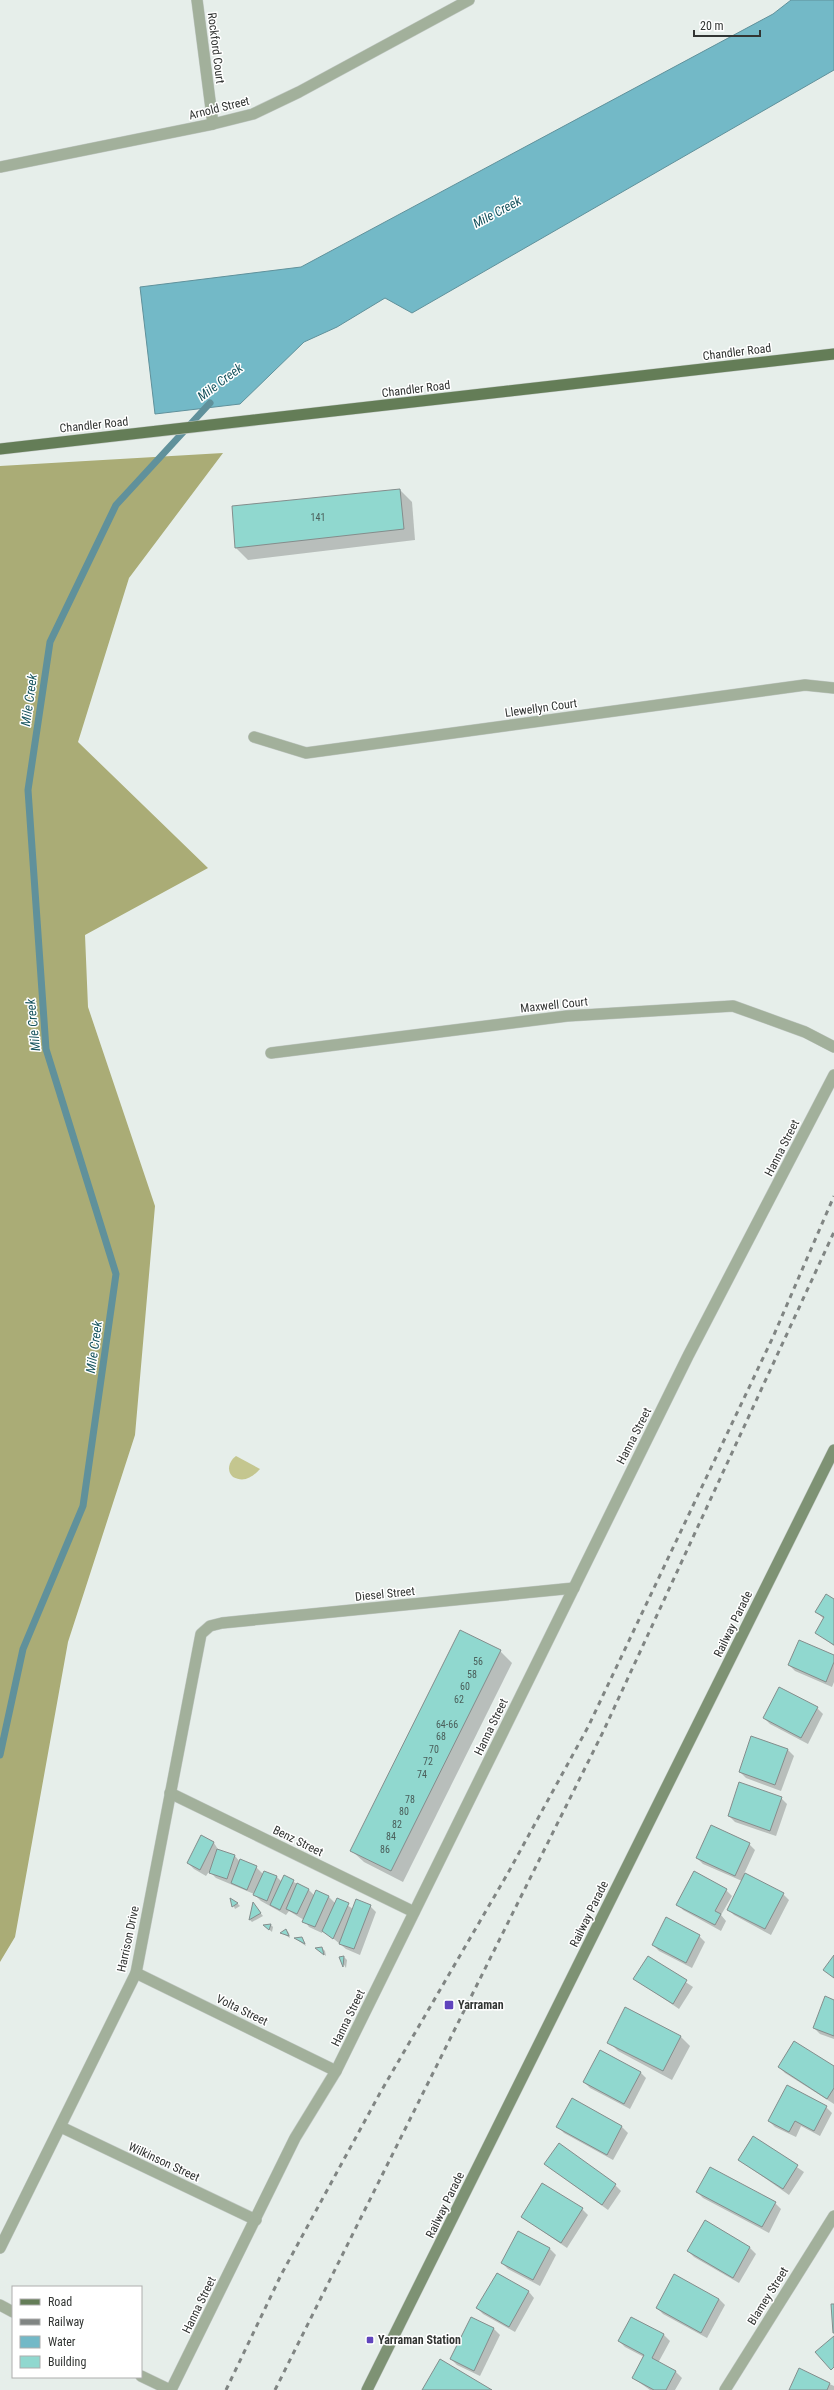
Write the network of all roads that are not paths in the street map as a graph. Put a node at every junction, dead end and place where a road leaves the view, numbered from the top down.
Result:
1 (197, 0) edge
2 (469, 0) edge
3 (213, 124) junction
4 (0, 167) edge
5 (834, 354) edge
6 (0, 449) edge
7 (834, 688) edge
8 (254, 737) dead end
9 (834, 1047) edge
10 (271, 1053) dead end
11 (834, 1075) edge
12 (834, 1450) edge
13 (574, 1588) junction
14 (201, 1634) joint
15 (170, 1793) junction
16 (414, 1912) junction
17 (136, 1973) junction
18 (336, 2071) junction
19 (61, 2127) junction
20 (834, 2216) edge
21 (256, 2220) junction
22 (0, 2248) edge
23 (0, 2305) edge
24 (12, 2311) edge
25 (142, 2376) edge
26 (170, 2390) edge
27 (367, 2390) edge
28 (725, 2390) edge

1 - 3 street, Rockford Court
2 - 3 street, Arnold Street
3 - 4 street, Arnold Street
5 - 6 main road, Chandler Road
7 - 8 street, Llewellyn Court
9 - 10 street, Maxwell Court
11 - 13 street, Hanna Street
12 - 27 main road, Railway Parade
13 - 14 street, Diesel Street
13 - 16 street, Hanna Street
14 - 15 street, Harrison Drive
15 - 16 street, Benz Street
15 - 17 street, Harrison Drive
16 - 18 street, Hanna Street
17 - 18 street, Volta Street
17 - 19 street, Harrison Drive
18 - 21 street, Hanna Street
19 - 21 street, Wilkinson Street
19 - 22 street, Harrison Drive
20 - 28 street, Blamey Street
21 - 26 street, Hanna Street
23 - 24 street
25 - 26 street

